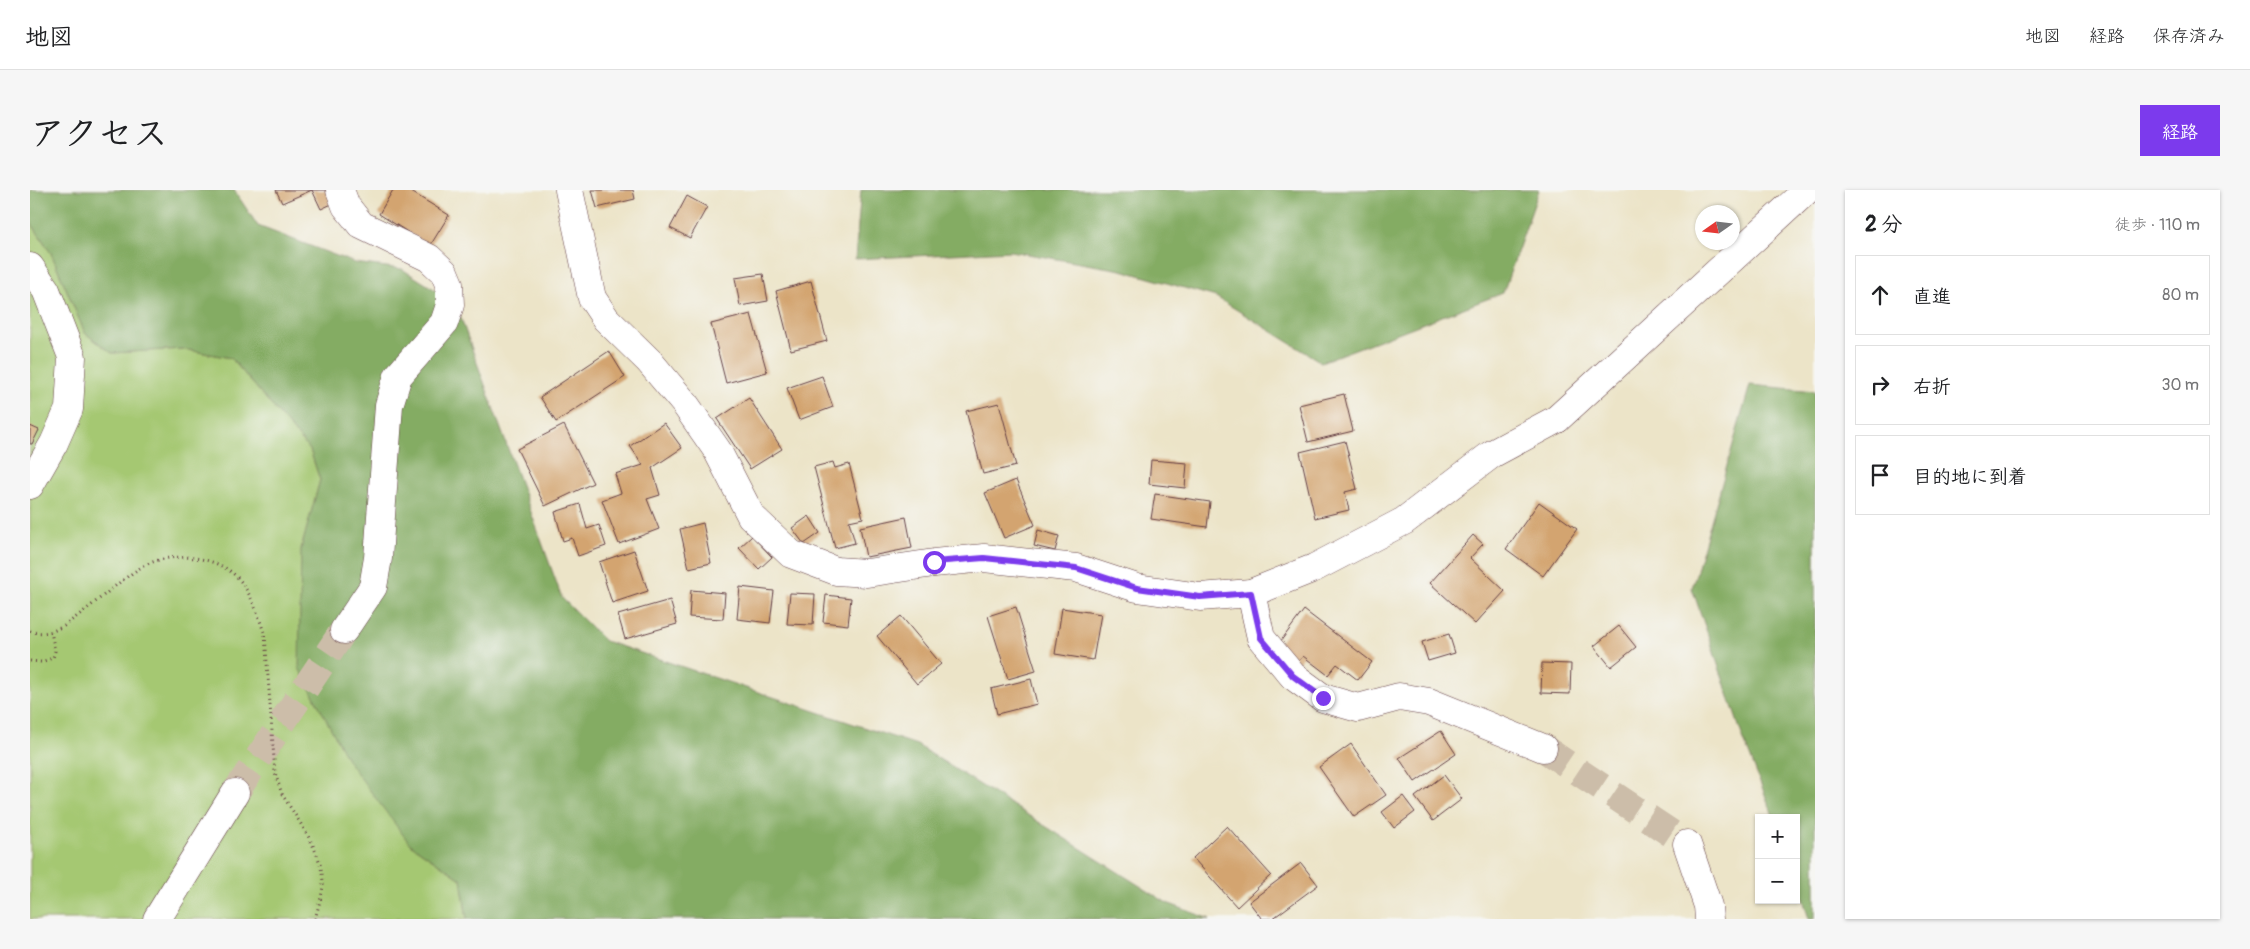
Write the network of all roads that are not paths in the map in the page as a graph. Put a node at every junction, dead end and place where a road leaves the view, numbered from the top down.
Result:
1 (340, 190) edge
2 (569, 190) edge
3 (1807, 190) edge
4 (30, 267) edge
5 (30, 485) edge
6 (1251, 593) junction
7 (344, 630) tunnel mouth
8 (1542, 748) tunnel mouth
9 (235, 794) tunnel mouth
10 (1687, 844) tunnel mouth
11 (157, 919) edge
12 (1709, 919) edge

1 - 7 street
2 - 6 street
3 - 6 street
4 - 5 street
6 - 8 street
9 - 11 street
10 - 12 street

